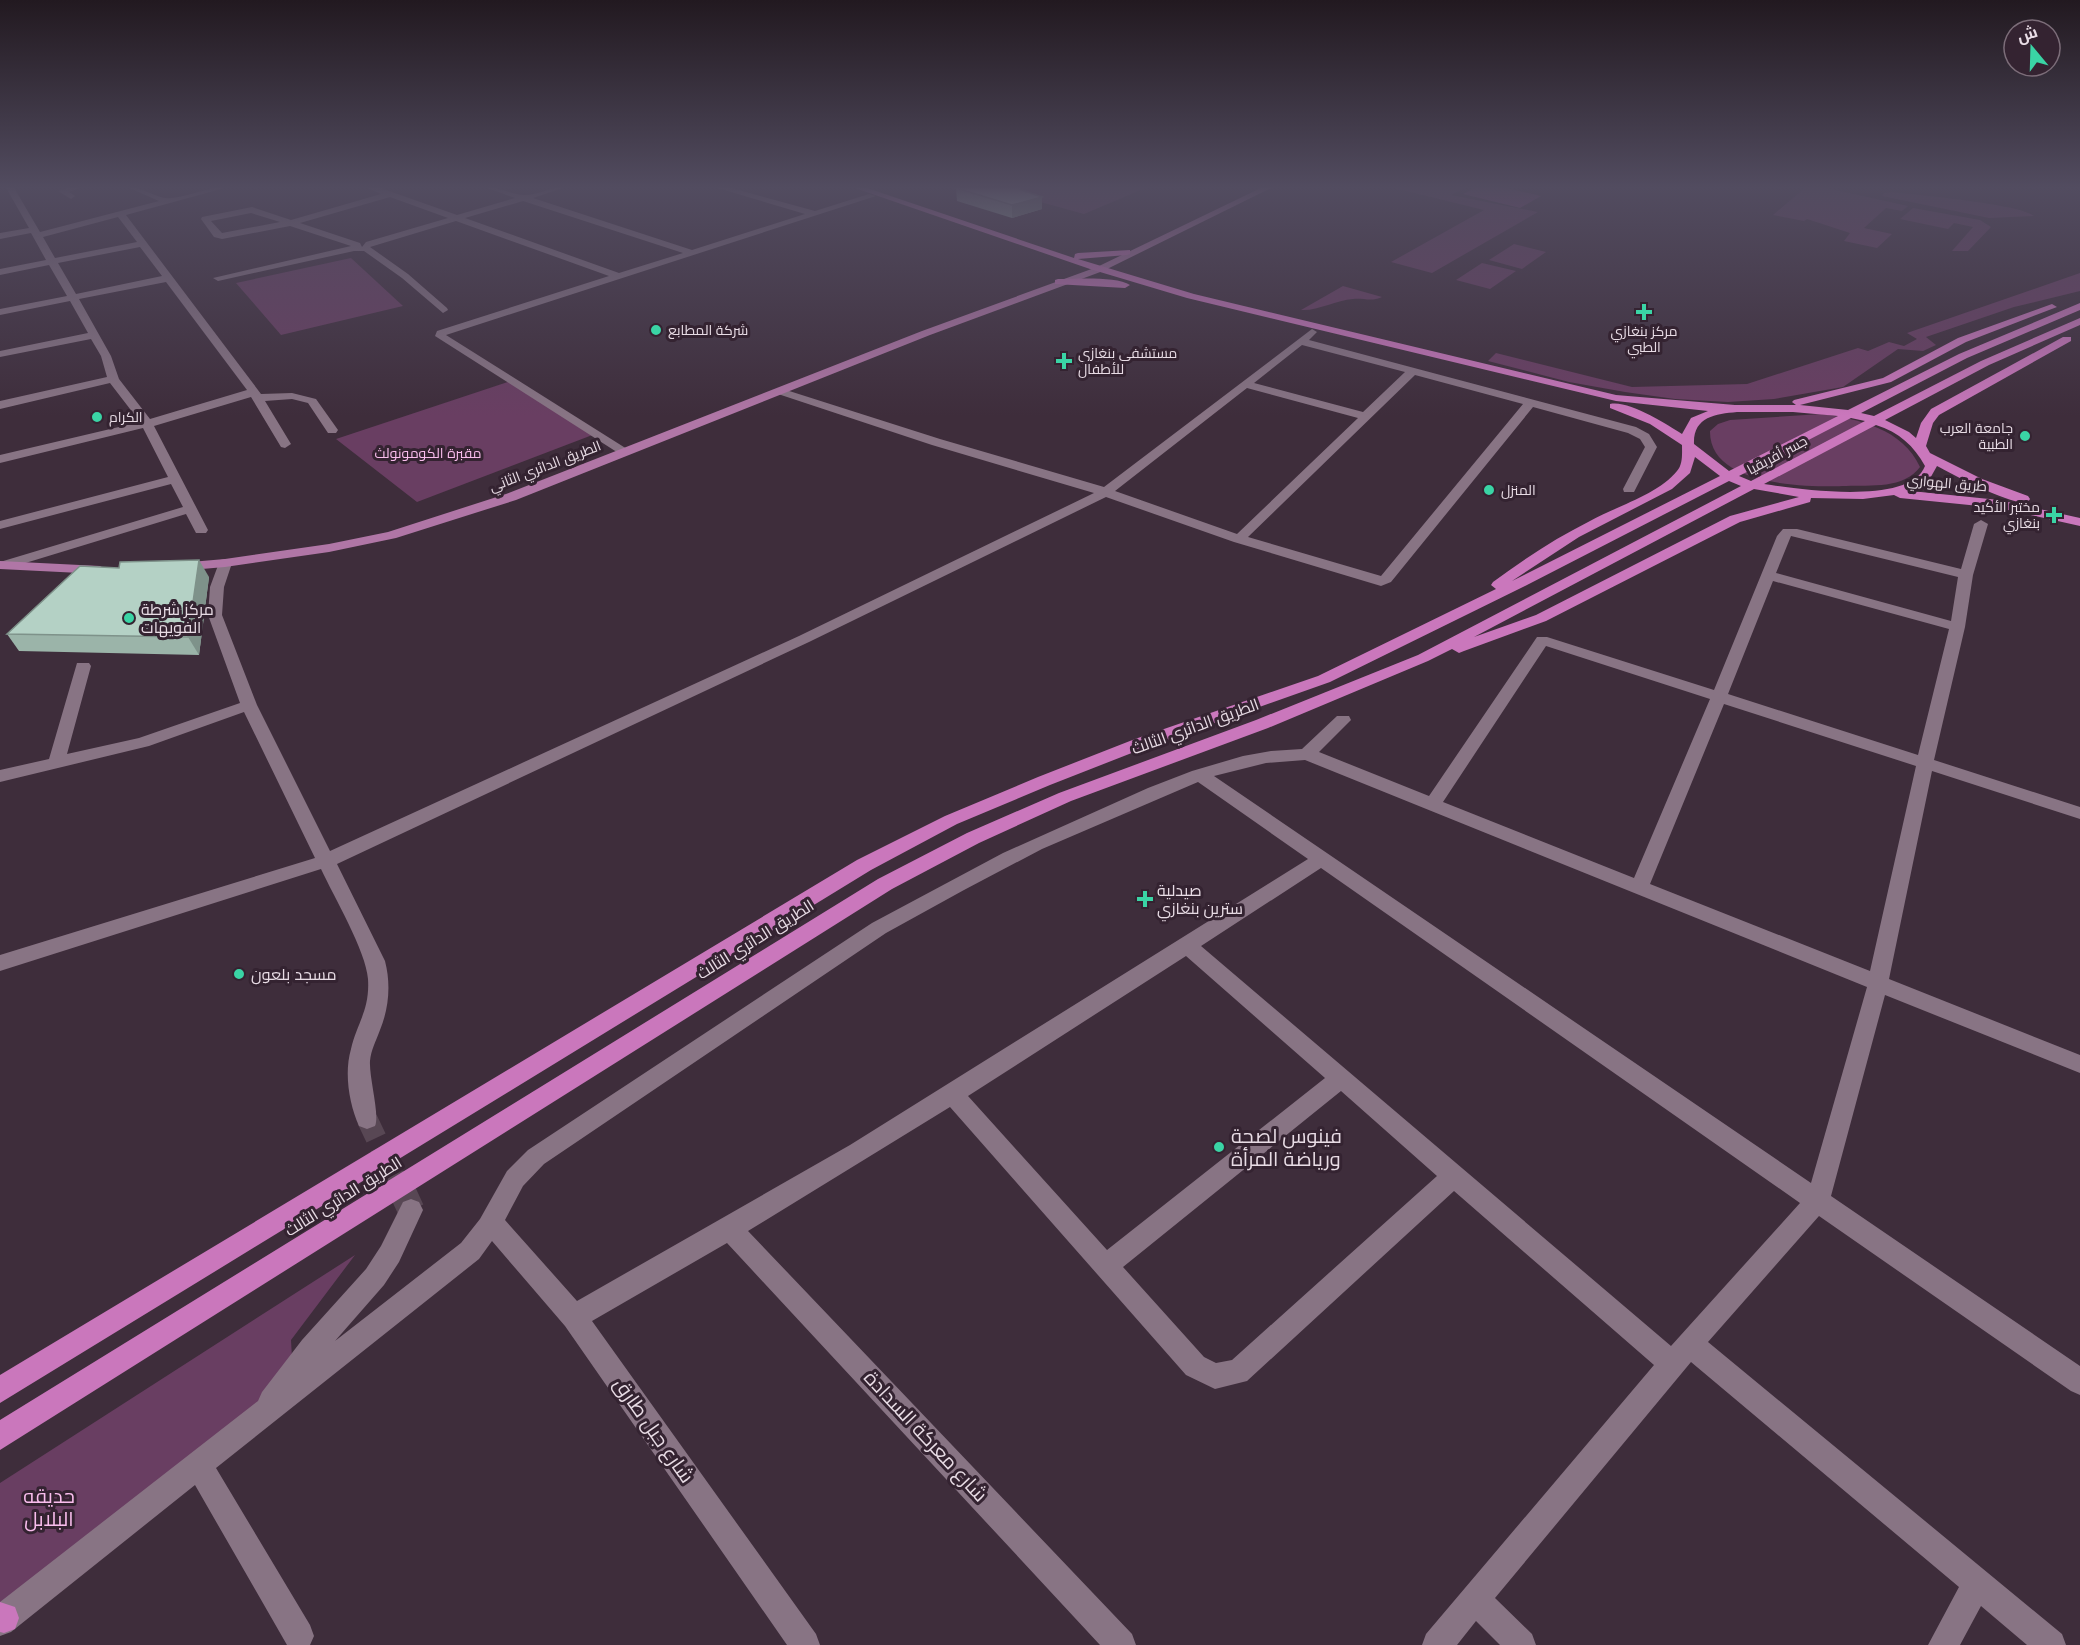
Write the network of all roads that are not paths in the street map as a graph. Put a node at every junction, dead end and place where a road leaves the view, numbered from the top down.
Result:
1 (53, 262) edge
2 (49, 263) edge
3 (157, 263) edge
4 (287, 263) edge
5 (386, 263) edge
6 (581, 263) edge
7 (663, 263) edge
8 (1058, 263) edge
9 (1070, 263) edge
10 (1107, 263) edge
11 (1124, 263) edge
12 (1089, 271) junction
13 (0, 272) edge
14 (620, 277) junction
15 (169, 278) junction
16 (218, 278) dead end
17 (1058, 282) junction
18 (1130, 285) junction
19 (1154, 285) junction
20 (73, 297) junction
21 (2080, 300) edge
22 (2080, 306) edge
23 (443, 310) dead end
24 (0, 312) edge
25 (2080, 321) edge
26 (2080, 331) edge
27 (1312, 332) junction
28 (93, 335) junction
29 (1301, 341) junction
30 (0, 354) edge
31 (1414, 370) junction
32 (113, 379) junction
33 (1245, 384) junction
34 (779, 391) junction
35 (255, 395) junction
36 (1531, 402) junction
37 (0, 405) edge
38 (1762, 408) junction
39 (1737, 409) junction
40 (1364, 416) junction
41 (147, 424) junction
42 (332, 430) dead end
43 (285, 444) dead end
44 (1689, 445) junction
45 (623, 452) junction
46 (1923, 452) junction
47 (0, 459) edge
48 (176, 479) junction
49 (1629, 489) dead end
50 (1106, 492) junction
51 (1881, 493) junction
52 (1827, 495) junction
53 (190, 509) junction
54 (2080, 514) edge
55 (2080, 522) edge
56 (1981, 524) dead end
57 (0, 525) edge
58 (201, 530) dead end
59 (1239, 539) junction
60 (1564, 561) joint
61 (225, 563) junction
62 (2, 565) edge
63 (170, 567) edge
64 (111, 570) edge
65 (1582, 573) joint
66 (1769, 575) junction
67 (1966, 575) junction
68 (1468, 607) junction
69 (1957, 627) junction
70 (1423, 658) junction
71 (83, 666) dead end
72 (1719, 697) junction
73 (249, 705) junction
74 (1344, 720) dead end
75 (1307, 754) junction
76 (1925, 763) junction
77 (56, 764) junction
78 (1200, 775) junction
79 (0, 776) edge
80 (1432, 805) junction
81 (2080, 813) edge
82 (1321, 859) junction
83 (326, 861) junction
84 (1639, 888) junction
85 (1187, 945) junction
86 (0, 963) edge
87 (1878, 983) junction
88 (2080, 1064) edge
89 (1341, 1078) junction
90 (952, 1093) junction
91 (367, 1119) tunnel mouth
92 (1454, 1176) junction
93 (1818, 1200) junction
94 (411, 1210) dead end
95 (492, 1223) junction
96 (730, 1229) junction
97 (1107, 1265) junction
98 (574, 1317) junction
99 (1681, 1354) junction
100 (2080, 1382) edge
101 (0, 1390) edge
102 (253, 1424) junction
103 (0, 1436) edge
104 (199, 1466) junction
105 (1977, 1583) junction
106 (1476, 1600) junction
107 (1, 1619) edge
108 (297, 1642) edge
109 (805, 1645) edge
110 (1121, 1645) edge
111 (1437, 1645) edge
112 (1521, 1645) edge
113 (1943, 1645) edge
114 (2051, 1645) edge

1 - 20 street
2 - 13 street
3 - 15 street
4 - 16 street
5 - 23 street
6 - 14 street
7 - 14 street
8 - 17 highway
9 - 12 highway
10 - 12 main road, الطريق الدائري الثاني
11 - 19 highway
12 - 17 main road, الطريق الدائري الثاني
12 - 18 highway
12 - 19 highway
14 - 45 street
15 - 20 street
15 - 35 street
17 - 18 highway
17 - 34 main road, الطريق الدائري الثاني
18 - 27 highway
19 - 39 highway
20 - 24 street
20 - 28 street
21 - 38 highway
22 - 60 highway, جسر أفريقيا
25 - 65 highway, جسر أفريقيا
26 - 46 highway
27 - 29 street
27 - 44 highway
28 - 30 street
28 - 32 street
29 - 31 street
29 - 33 street
31 - 36 street
31 - 40 street
32 - 37 street
32 - 41 street
33 - 40 street
33 - 50 street
34 - 45 main road, الطريق الدائري الثاني
34 - 50 street
35 - 41 street
35 - 42 street
35 - 43 street
36 - 49 street
36 - 59 street
38 - 39 highway
38 - 46 highway, طريق الهواري
39 - 44 highway
40 - 59 street
41 - 47 street
41 - 48 street
44 - 52 highway
44 - 68 highway
45 - 61 main road, الطريق الدائري الثاني
46 - 51 highway
46 - 54 highway, طريق الهواري
48 - 53 street
48 - 57 street
50 - 59 street
50 - 83 street
51 - 52 highway
51 - 55 highway, طريق الهواري
52 - 70 highway
53 - 58 street
53 - 62 street
56 - 67 street
60 - 68 highway, الطريق الدائري الثالث
61 - 63 main road, الطريق الدائري الثاني
61 - 73 street
62 - 64 main road
65 - 70 highway, الطريق الدائري الثالث
66 - 67 street
66 - 69 street
66 - 72 street
67 - 69 street
68 - 101 highway, الطريق الدائري الثالث
69 - 76 street
70 - 103 highway, الطريق الدائري الثالث
71 - 77 street
72 - 76 street
72 - 80 street
72 - 84 street
73 - 77 street
73 - 83 street
74 - 75 street
75 - 78 street
75 - 80 street
76 - 81 street
76 - 87 street
77 - 79 street
78 - 82 street
78 - 95 street
80 - 84 street
82 - 85 street
82 - 93 street
83 - 86 street
83 - 91 street
84 - 87 street
85 - 89 street
85 - 90 street
87 - 88 street
87 - 93 street
89 - 92 street
89 - 97 street
90 - 96 street
90 - 97 street
92 - 97 street
92 - 99 street
93 - 99 street
93 - 100 street
94 - 102 street
95 - 98 street, شارع جبل طارق
95 - 102 street
96 - 98 street
96 - 110 street, شارع معركة السدادة
98 - 109 street, شارع جبل طارق
99 - 105 street
99 - 106 street
102 - 104 street
104 - 107 street
104 - 108 street
105 - 113 street
105 - 114 street
106 - 111 street
106 - 112 street

